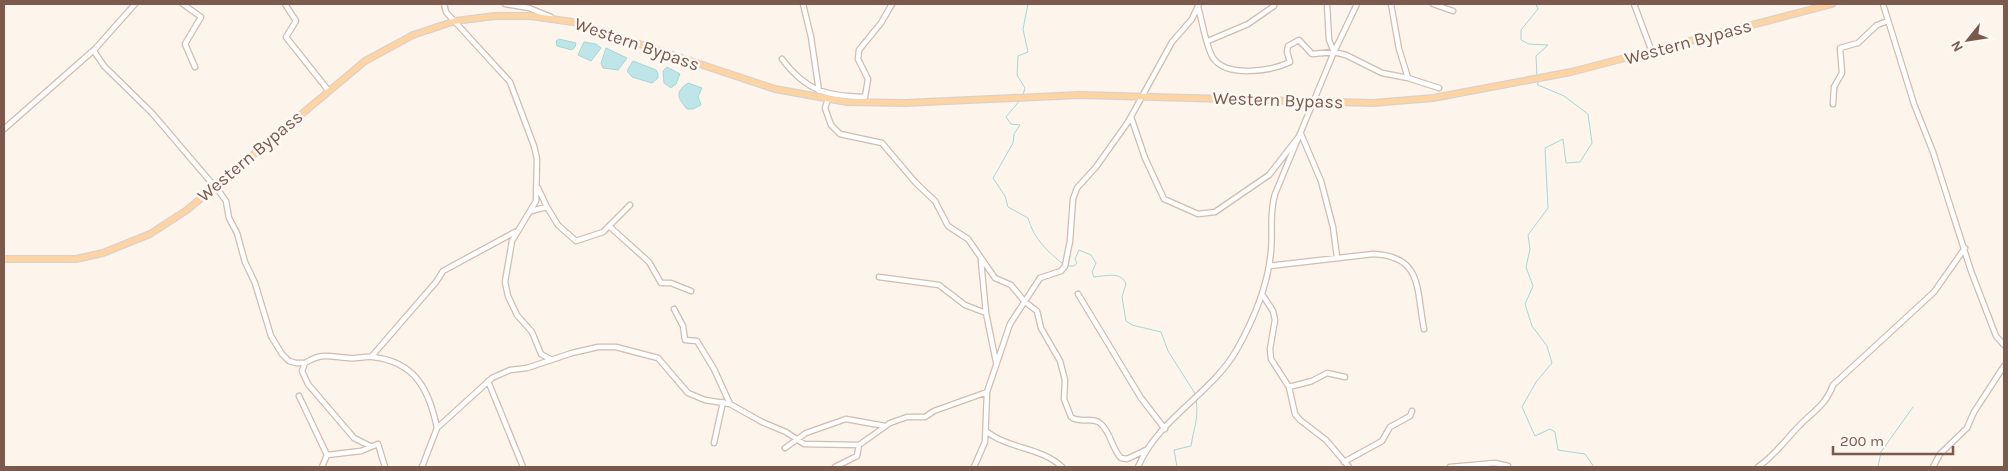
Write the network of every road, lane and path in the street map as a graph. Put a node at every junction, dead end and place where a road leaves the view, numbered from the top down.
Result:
1 (135, 4) edge
2 (183, 4) edge
3 (285, 4) edge
4 (444, 4) edge
5 (504, 4) edge
6 (803, 4) edge
7 (892, 4) edge
8 (1327, 4) edge
9 (1357, 4) edge
10 (1391, 4) edge
11 (1433, 4) edge
12 (1634, 4) edge
13 (1832, 4) edge
14 (1883, 4) edge
15 (1198, 5) edge
16 (1274, 6) dead end
17 (1453, 11) dead end
18 (551, 17) junction
19 (454, 21) junction
20 (1888, 21) junction
21 (1208, 41) junction
22 (91, 52) junction
23 (1334, 52) junction
24 (1652, 52) junction
25 (782, 59) dead end
26 (195, 67) dead end
27 (1408, 78) junction
28 (1439, 88) dead end
29 (328, 90) junction
30 (819, 91) junction
31 (1144, 95) junction
32 (828, 99) junction
33 (1314, 102) junction
34 (1833, 104) dead end
35 (1131, 117) junction
36 (4, 129) edge
37 (1300, 134) junction
38 (214, 187) junction
39 (537, 187) junction
40 (630, 205) dead end
41 (547, 208) junction
42 (531, 211) junction
43 (609, 226) junction
44 (517, 232) junction
45 (1965, 248) junction
46 (1337, 257) junction
47 (980, 258) junction
48 (4, 259) edge
49 (1269, 266) junction
50 (879, 278) dead end
51 (691, 291) dead end
52 (1078, 294) dead end
53 (1262, 294) junction
54 (1025, 302) junction
55 (674, 309) dead end
56 (986, 313) junction
57 (1424, 329) dead end
58 (2004, 345) edge
59 (541, 354) junction
60 (372, 356) junction
61 (552, 359) junction
62 (304, 362) junction
63 (996, 363) junction
64 (534, 366) junction
65 (2004, 366) edge
66 (1345, 377) dead end
67 (488, 381) junction
68 (1289, 387) junction
69 (987, 392) junction
70 (299, 396) dead end
71 (723, 402) junction
72 (730, 404) junction
73 (1412, 411) dead end
74 (885, 426) junction
75 (437, 428) junction
76 (1165, 429) junction
77 (986, 431) junction
78 (796, 440) junction
79 (714, 443) dead end
80 (859, 445) junction
81 (370, 446) junction
82 (785, 448) dead end
83 (1146, 450) junction
84 (327, 455) junction
85 (1344, 462) junction
86 (1508, 466) dead end
87 (322, 467) edge
88 (385, 467) edge
89 (422, 467) edge
90 (523, 467) edge
91 (835, 467) edge
92 (974, 467) edge
93 (1062, 467) edge
94 (1138, 467) edge
95 (1349, 467) edge
96 (1450, 467) edge
97 (1758, 467) edge
98 (1933, 467) edge

1 - 22 street
2 - 26 street
3 - 29 street
4 - 19 street
5 - 18 street
6 - 30 street
7 - 30 street
8 - 23 street
9 - 23 street
10 - 27 street
11 - 17 street
12 - 24 street
13 - 24 main road, Western Bypass
14 - 20 street
15 - 21 street
15 - 31 street
16 - 21 street
18 - 19 main road, Western Bypass
18 - 32 main road, Western Bypass
19 - 29 main road, Western Bypass
19 - 39 street
20 - 34 street
20 - 45 street
21 - 23 street
22 - 36 street
22 - 38 street
23 - 27 street
23 - 33 street
24 - 33 main road, Western Bypass
25 - 30 street
27 - 28 street
29 - 38 main road, Western Bypass
31 - 32 main road, Western Bypass
31 - 33 main road, Western Bypass
31 - 35 street
32 - 47 street
33 - 37 street
35 - 37 street
35 - 54 street
37 - 46 street
37 - 49 street
38 - 48 main road, Western Bypass
38 - 62 street
39 - 41 street
39 - 42 street
40 - 43 street
41 - 42 street
41 - 43 street
42 - 44 street
43 - 51 street
44 - 59 street
44 - 60 street
45 - 58 street
45 - 97 street
46 - 49 street
46 - 57 street
47 - 54 street
47 - 56 street
49 - 53 street
50 - 56 street
52 - 76 street
53 - 68 street
53 - 76 street
54 - 63 street
54 - 83 street
55 - 72 street
56 - 63 street
59 - 61 street
59 - 64 street
60 - 62 street
60 - 75 street
61 - 64 street
61 - 71 street
62 - 81 street
63 - 69 street
64 - 67 street
65 - 98 street
66 - 68 street
67 - 75 street
67 - 90 street
68 - 85 street
69 - 74 street
69 - 77 street
70 - 84 street
71 - 72 street
71 - 79 street
72 - 78 street
73 - 85 street
74 - 78 street
74 - 80 street
75 - 89 street
76 - 83 street
77 - 92 street
77 - 93 street
78 - 80 street
78 - 82 street
80 - 91 street
81 - 84 street
81 - 88 street
83 - 94 street
84 - 87 street
85 - 95 street
86 - 96 street

